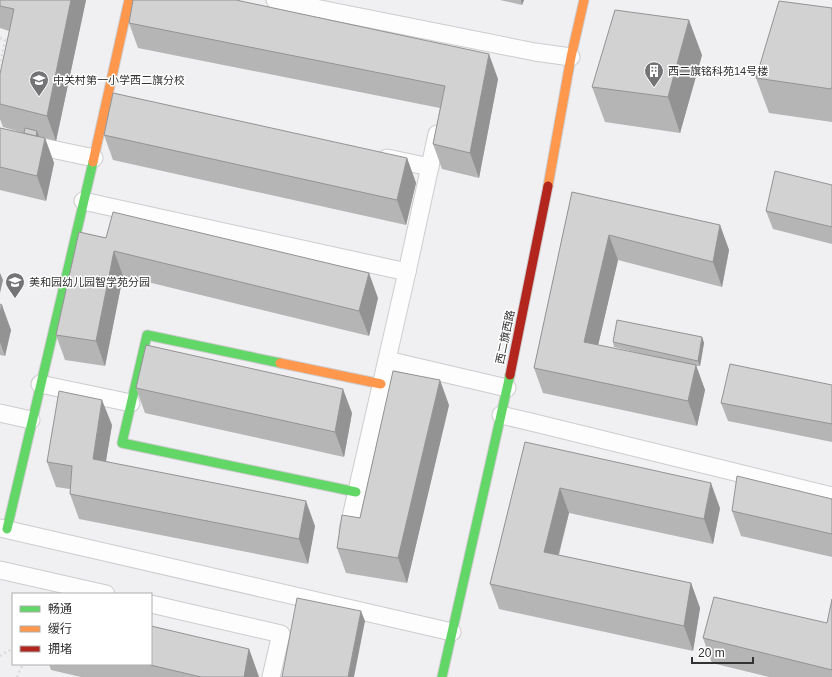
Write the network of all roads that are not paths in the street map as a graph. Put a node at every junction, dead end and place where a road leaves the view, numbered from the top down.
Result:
1 (129, 0) edge
2 (274, 0) edge
3 (584, 0) edge
4 (571, 58) junction
5 (437, 134) edge
6 (0, 138) edge
7 (369, 154) edge
8 (94, 158) junction
9 (430, 167) junction
10 (83, 201) junction
11 (407, 272) junction
12 (387, 360) junction
13 (40, 384) junction
14 (381, 384) junction
15 (507, 388) junction
16 (131, 403) junction
17 (0, 413) edge
18 (501, 415) junction
19 (31, 420) junction
20 (356, 492) junction
21 (832, 496) edge
22 (3, 528) edge
23 (348, 530) edge
24 (0, 570) edge
25 (102, 593) edge
26 (152, 604) edge
27 (452, 632) junction
28 (271, 677) edge
29 (442, 677) edge

1 - 8 street
2 - 4 street
3 - 4 street, 西二旗西路
4 - 15 street, 西二旗西路
5 - 9 street
6 - 8 street
7 - 9 street
8 - 10 street
9 - 11 street
10 - 11 street
10 - 13 street
11 - 12 street
12 - 14 street
12 - 15 street
13 - 16 street
13 - 19 street
14 - 16 street
14 - 20 street
15 - 18 street, 西二旗西路
16 - 20 street
17 - 19 street
18 - 21 street
18 - 27 street, 西二旗西路
19 - 22 street
20 - 23 street
22 - 27 street
24 - 25 street
26 - 28 street
27 - 29 street, 西二旗西路

